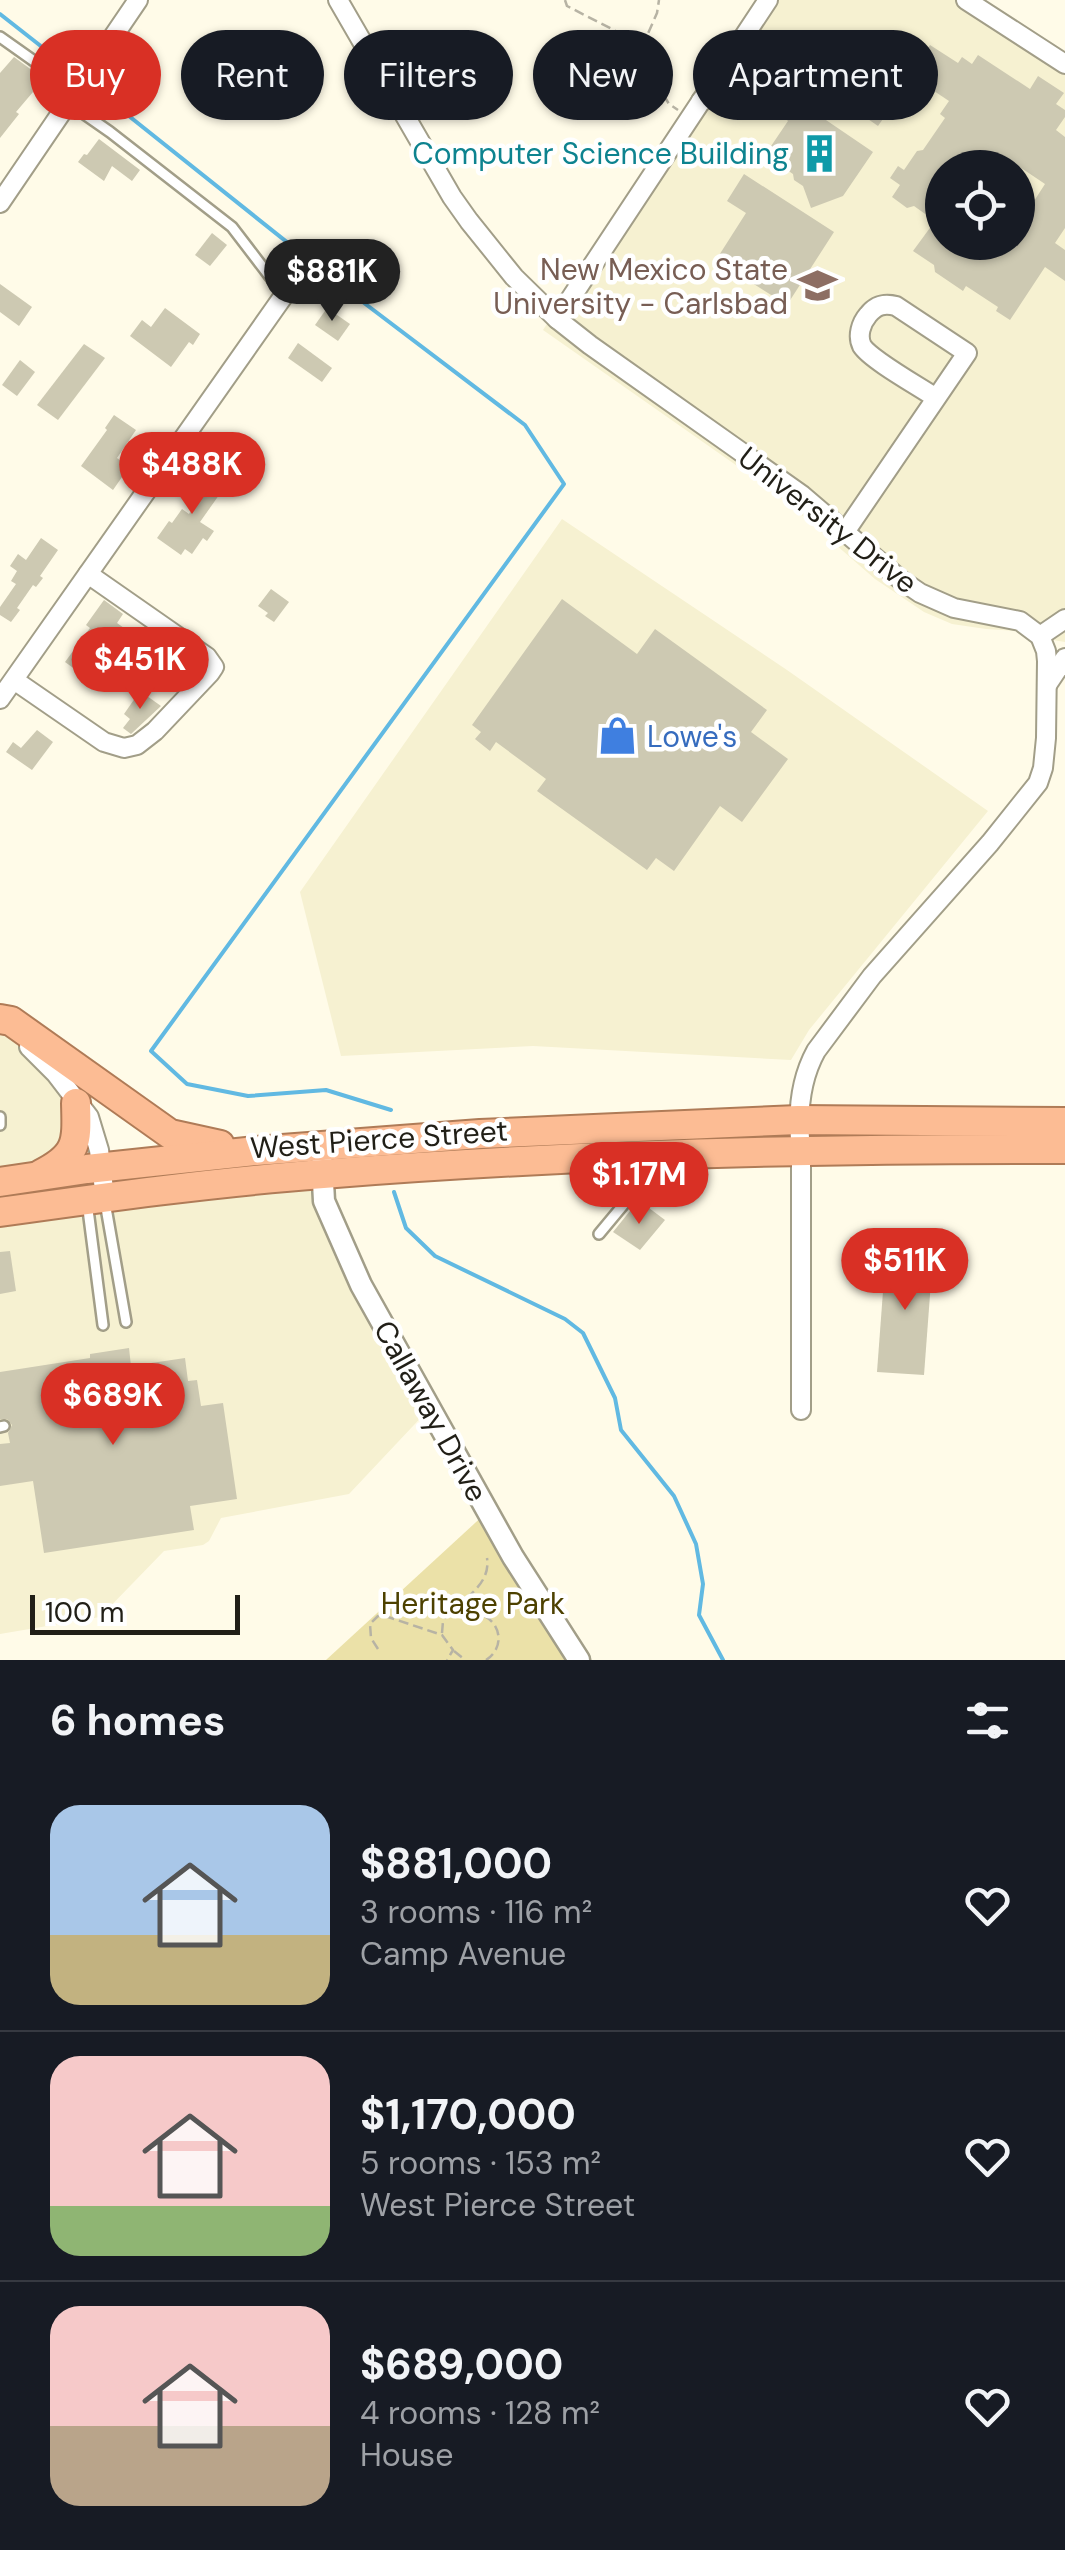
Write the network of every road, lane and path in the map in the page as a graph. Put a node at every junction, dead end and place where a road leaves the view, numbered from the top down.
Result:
1 (138, 0) edge
2 (338, 0) edge
3 (565, 0) edge
4 (659, 0) edge
5 (768, 0) edge
6 (966, 0) edge
7 (117, 30) edge
8 (614, 30) edge
9 (650, 30) edge
10 (748, 30) edge
11 (0, 38) edge
12 (30, 58) edge
13 (1065, 64) edge
14 (673, 107) edge
15 (693, 113) edge
16 (689, 119) junction
17 (56, 120) edge
18 (100, 120) edge
19 (0, 203) edge
20 (299, 274) dead end
21 (284, 296) junction
22 (558, 319) junction
23 (936, 398) junction
24 (846, 532) junction
25 (88, 574) junction
26 (1065, 619) edge
27 (1040, 636) junction
28 (1065, 658) edge
29 (14, 680) junction
30 (1046, 685) junction
31 (0, 699) edge
32 (0, 1022) edge
33 (76, 1103) junction
34 (0, 1117) edge
35 (798, 1120) junction
36 (1065, 1122) edge
37 (0, 1125) edge
38 (802, 1149) junction
39 (1065, 1149) edge
40 (256, 1151) junction
41 (657, 1156) junction
42 (321, 1160) junction
43 (95, 1168) junction
44 (36, 1177) junction
45 (0, 1182) edge
46 (96, 1199) junction
47 (0, 1212) edge
48 (599, 1234) dead end
49 (126, 1322) dead end
50 (102, 1325) dead end
51 (801, 1410) dead end
52 (487, 1558) dead end
53 (454, 1609) junction
54 (442, 1634) junction
55 (378, 1649) dead end
56 (453, 1650) junction
57 (447, 1660) edge
58 (465, 1660) edge
59 (486, 1660) edge
60 (578, 1660) edge

1 - 7 street
2 - 22 street, University Drive
3 - 8 path
4 - 9 path
5 - 10 street
6 - 13 street
11 - 12 lane
14 - 16 path
15 - 16 street
16 - 22 street
17 - 19 street
18 - 21 lane
20 - 21 street
21 - 25 street
22 - 24 street, University Drive
23 - 23 street
23 - 24 street
24 - 27 street, University Drive
25 - 29 street
25 - 29 street
26 - 27 street
27 - 30 street
28 - 30 street
29 - 31 street
30 - 35 street
32 - 33 street
32 - 40 highway
33 - 43 street
33 - 44 highway
34 - 37 lane
35 - 36 highway, West Pierce Street
35 - 38 street
35 - 42 highway, West Pierce Street
38 - 39 highway, West Pierce Street
38 - 41 highway, West Pierce Street
38 - 51 street
40 - 42 highway, West Pierce Street
40 - 43 highway, West Pierce Street
41 - 42 highway, West Pierce Street
41 - 48 lane
42 - 46 highway, West Pierce Street
42 - 60 street, Callaway Drive
43 - 44 highway, West Pierce Street
43 - 46 street
44 - 45 highway, West Pierce Street
46 - 47 highway, West Pierce Street
46 - 49 lane
46 - 50 lane
52 - 53 path
53 - 54 path
53 - 59 path
54 - 55 path
54 - 56 path
56 - 57 path
56 - 58 path

